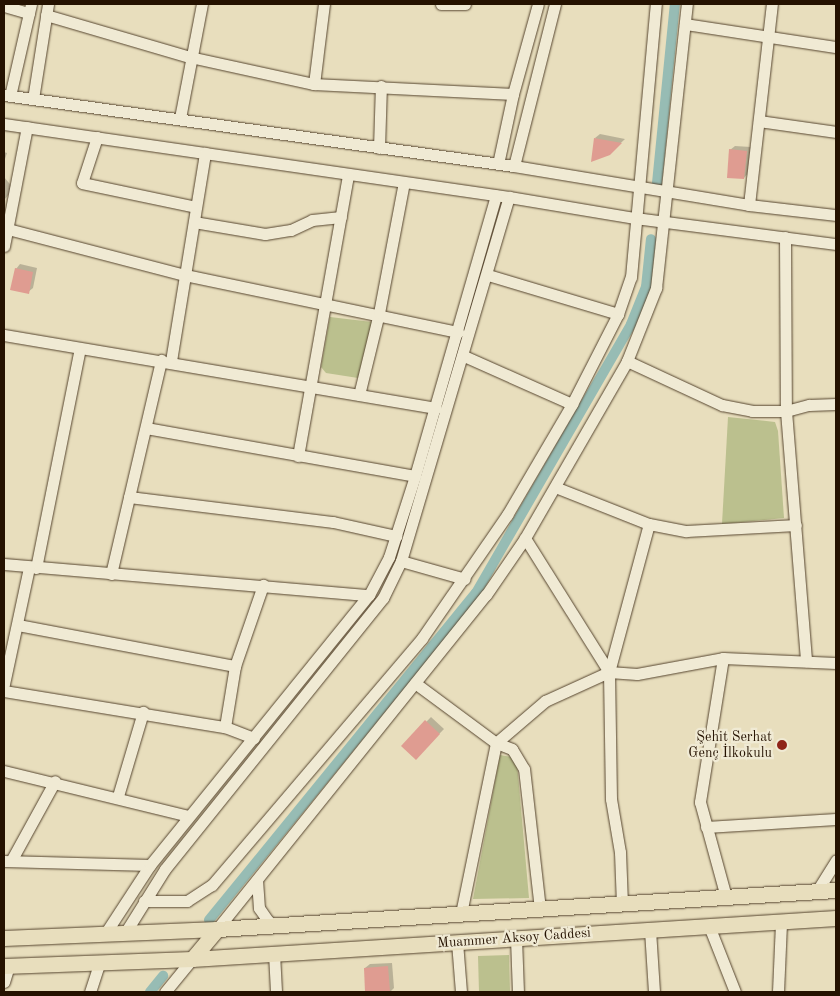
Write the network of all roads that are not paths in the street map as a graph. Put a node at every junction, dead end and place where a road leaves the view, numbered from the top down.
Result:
1 (202, 4) edge
2 (324, 4) edge
3 (441, 4) edge
4 (465, 4) edge
5 (538, 4) edge
6 (554, 4) edge
7 (656, 4) edge
8 (687, 4) edge
9 (772, 4) edge
10 (4, 6) edge
11 (30, 8) edge
12 (47, 9) edge
13 (685, 24) junction
14 (768, 36) junction
15 (836, 47) edge
16 (190, 57) junction
17 (314, 84) junction
18 (381, 86) junction
19 (513, 94) junction
20 (7, 95) edge
21 (33, 98) junction
22 (180, 118) junction
23 (759, 121) junction
24 (4, 124) edge
25 (27, 126) junction
26 (836, 132) edge
27 (98, 137) junction
28 (379, 148) junction
29 (205, 153) junction
30 (498, 164) junction
31 (514, 166) junction
32 (348, 175) junction
33 (404, 182) junction
34 (639, 188) junction
35 (668, 192) junction
36 (496, 195) junction
37 (509, 197) junction
38 (749, 205) junction
39 (196, 207) junction
40 (836, 214) edge
41 (341, 217) junction
42 (635, 218) junction
43 (194, 222) junction
44 (665, 222) junction
45 (5, 228) edge
46 (785, 237) junction
47 (836, 244) edge
48 (4, 246) edge
49 (185, 275) junction
50 (488, 275) junction
51 (325, 304) junction
52 (379, 313) junction
53 (618, 314) junction
54 (458, 332) junction
55 (4, 335) edge
56 (80, 348) junction
57 (464, 356) junction
58 (166, 360) junction
59 (627, 361) junction
60 (311, 387) junction
61 (359, 395) junction
62 (572, 404) junction
63 (836, 404) edge
64 (436, 408) junction
65 (786, 411) junction
66 (146, 428) junction
67 (298, 456) junction
68 (415, 476) junction
69 (555, 487) junction
70 (129, 497) junction
71 (649, 524) junction
72 (796, 525) junction
73 (396, 536) junction
74 (525, 538) junction
75 (401, 561) junction
76 (4, 564) edge
77 (33, 567) junction
78 (111, 574) junction
79 (465, 579) junction
80 (263, 585) junction
81 (369, 595) junction
82 (18, 624) junction
83 (722, 658) junction
84 (806, 661) junction
85 (836, 663) edge
86 (235, 666) junction
87 (609, 672) junction
88 (415, 683) junction
89 (4, 684) edge
90 (4, 691) edge
91 (142, 712) junction
92 (226, 727) junction
93 (254, 738) junction
94 (496, 743) junction
95 (4, 771) edge
96 (55, 781) junction
97 (118, 796) junction
98 (189, 816) junction
99 (836, 819) edge
100 (706, 827) junction
101 (7, 861) edge
102 (836, 861) edge
103 (150, 865) junction
104 (257, 880) junction
105 (836, 890) edge
106 (817, 891) junction
107 (726, 897) junction
108 (144, 901) junction
109 (622, 904) junction
110 (540, 909) junction
111 (461, 914) junction
112 (836, 918) edge
113 (782, 922) junction
114 (276, 926) junction
115 (709, 926) junction
116 (217, 929) junction
117 (650, 930) junction
118 (125, 933) junction
119 (105, 934) junction
120 (4, 938) edge
121 (516, 938) junction
122 (457, 942) junction
123 (274, 953) junction
124 (192, 958) junction
125 (100, 962) junction
126 (7, 966) edge
127 (4, 982) edge
128 (90, 992) edge
129 (164, 992) edge
130 (276, 992) edge
131 (460, 992) edge
132 (518, 992) edge
133 (654, 992) edge
134 (735, 992) edge
135 (778, 992) edge

1 - 16 street
2 - 17 street
3 - 4 street
5 - 19 street
6 - 31 street
7 - 34 street
8 - 13 street
9 - 14 street
10 - 11 street
11 - 20 street
12 - 16 street
12 - 21 street
13 - 14 street
13 - 35 street
14 - 15 street
14 - 23 street
16 - 17 street
16 - 22 street
17 - 18 street
18 - 19 street
18 - 28 street
19 - 30 street
20 - 21 street
21 - 22 street
22 - 28 street
23 - 26 street
23 - 38 street
24 - 25 street
25 - 27 street
25 - 45 street
27 - 29 street
27 - 39 street
28 - 30 street
29 - 32 street
29 - 39 street
30 - 31 street
31 - 34 street
32 - 33 street
32 - 41 street
33 - 36 street
33 - 52 street
34 - 35 street
34 - 42 street
35 - 38 street
35 - 44 street
36 - 37 street
36 - 54 street
37 - 42 street
37 - 50 street
38 - 40 street
39 - 43 street
41 - 43 street
41 - 51 street
42 - 44 street
42 - 53 street
43 - 49 street
44 - 46 street
44 - 59 street
45 - 48 street
45 - 49 street
46 - 47 street
46 - 65 street
49 - 51 street
49 - 58 street
50 - 53 street
50 - 57 street
51 - 52 street
51 - 60 street
52 - 54 street
52 - 61 street
53 - 62 street
54 - 64 street
55 - 56 street
56 - 58 street
56 - 77 street
57 - 62 street
57 - 75 street
58 - 60 street
58 - 66 street
59 - 65 street
59 - 69 street
60 - 61 street
60 - 67 street
61 - 64 street
62 - 79 street
63 - 65 street
64 - 68 street
65 - 72 street
66 - 67 street
66 - 70 street
67 - 68 street
68 - 73 street
69 - 71 street
69 - 74 street
70 - 73 street
70 - 78 street
71 - 72 street
71 - 87 street
72 - 84 street
73 - 81 street
74 - 87 street
74 - 88 street
75 - 79 street
75 - 108 street
76 - 77 street
77 - 78 street
77 - 82 street
78 - 80 street
79 - 108 street
80 - 81 street
80 - 86 street
81 - 93 street
82 - 86 street
82 - 89 street
83 - 84 street
83 - 87 street
83 - 100 street
84 - 85 street
86 - 92 street
87 - 94 street
87 - 109 street
88 - 94 street
88 - 104 street
90 - 91 street
91 - 92 street
91 - 97 street
92 - 93 street
93 - 98 street
94 - 110 street
94 - 111 street
95 - 96 street
96 - 97 street
96 - 101 street
97 - 98 street
98 - 103 street
99 - 100 street
100 - 107 street
101 - 103 street
102 - 106 street
103 - 119 street
104 - 114 street
104 - 116 street
105 - 106 main road, Muammer Aksoy Caddesi
106 - 107 main road, Muammer Aksoy Caddesi
107 - 109 main road, Muammer Aksoy Caddesi
108 - 118 street
109 - 110 main road, Muammer Aksoy Caddesi
110 - 111 main road, Muammer Aksoy Caddesi
111 - 114 main road, Muammer Aksoy Caddesi
112 - 113 main road, Muammer Aksoy Caddesi
113 - 115 main road, Muammer Aksoy Caddesi
113 - 135 street
114 - 116 main road, Muammer Aksoy Caddesi
115 - 117 main road, Muammer Aksoy Caddesi
115 - 134 street
116 - 118 main road, Muammer Aksoy Caddesi
116 - 124 main road
117 - 121 main road, Muammer Aksoy Caddesi
117 - 133 street
118 - 119 main road, Muammer Aksoy Caddesi
119 - 120 main road, Muammer Aksoy Caddesi
121 - 122 main road, Muammer Aksoy Caddesi
121 - 132 street
122 - 123 main road, Muammer Aksoy Caddesi
122 - 131 street
123 - 124 main road, Muammer Aksoy Caddesi
123 - 130 street
124 - 125 main road, Muammer Aksoy Caddesi
124 - 129 street
125 - 126 main road, Muammer Aksoy Caddesi
125 - 128 street
126 - 127 street

